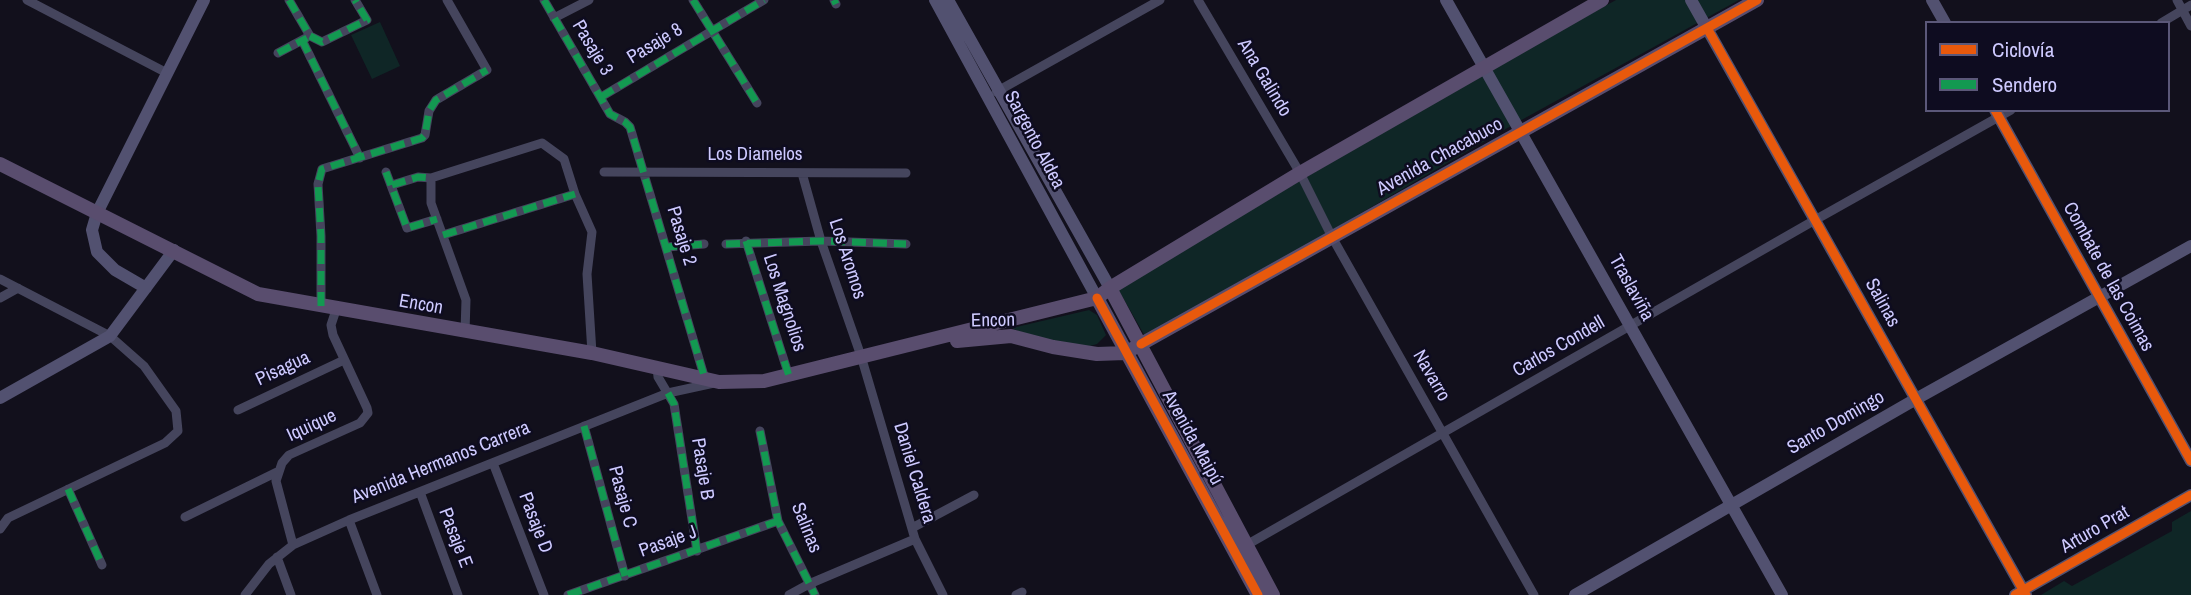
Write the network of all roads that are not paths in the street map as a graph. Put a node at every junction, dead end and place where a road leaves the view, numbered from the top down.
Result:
1 (27, 0) edge
2 (204, 0) edge
3 (289, 0) edge
4 (355, 0) edge
5 (447, 0) edge
6 (544, 0) edge
7 (589, 0) edge
8 (692, 0) edge
9 (764, 0) edge
10 (935, 0) edge
11 (948, 0) edge
12 (1160, 0) edge
13 (1198, 0) edge
14 (1446, 0) edge
15 (1602, 0) edge
16 (1691, 0) edge
17 (1756, 0) edge
18 (1932, 0) edge
19 (2176, 0) edge
20 (2187, 8) edge
21 (554, 19) junction
22 (1944, 21) edge
23 (2164, 21) edge
24 (2191, 26) edge
25 (1707, 28) junction
26 (712, 30) junction
27 (306, 38) junction
28 (278, 53) dead end
29 (1485, 67) junction
30 (167, 73) junction
31 (994, 93) junction
32 (601, 97) junction
33 (757, 103) dead end
34 (610, 114) joint
35 (1997, 114) edge
36 (1521, 131) junction
37 (360, 158) junction
38 (0, 164) edge
39 (386, 172) dead end
40 (604, 172) dead end
41 (642, 173) junction
42 (802, 173) junction
43 (906, 173) dead end
44 (1300, 173) junction
45 (431, 178) junction
46 (392, 184) junction
47 (575, 194) junction
48 (97, 213) junction
49 (437, 219) junction
50 (1815, 220) junction
51 (443, 235) junction
52 (1332, 237) junction
53 (746, 241) junction
54 (821, 241) junction
55 (704, 244) dead end
56 (726, 244) dead end
57 (906, 244) dead end
58 (2191, 246) edge
59 (667, 247) junction
60 (174, 250) junction
61 (0, 279) edge
62 (18, 288) junction
63 (146, 288) junction
64 (1110, 288) junction
65 (0, 298) edge
66 (1097, 298) junction
67 (2099, 298) junction
68 (321, 306) junction
69 (336, 310) junction
70 (1631, 326) junction
71 (466, 332) junction
72 (110, 336) junction
73 (1140, 344) junction
74 (592, 353) junction
75 (1125, 353) junction
76 (861, 356) junction
77 (344, 360) junction
78 (657, 367) junction
79 (789, 376) junction
80 (712, 380) junction
81 (668, 393) junction
82 (0, 398) edge
83 (1916, 399) junction
84 (238, 410) dead end
85 (584, 426) junction
86 (760, 431) dead end
87 (1443, 434) junction
88 (2191, 461) edge
89 (493, 463) junction
90 (278, 472) junction
91 (68, 489) junction
92 (420, 492) junction
93 (974, 495) dead end
94 (2191, 495) edge
95 (1731, 506) junction
96 (185, 517) dead end
97 (349, 520) junction
98 (778, 522) junction
99 (912, 528) junction
100 (0, 529) edge
101 (915, 539) junction
102 (293, 545) junction
103 (1241, 548) junction
104 (697, 551) junction
105 (277, 557) junction
106 (102, 565) dead end
107 (625, 576) junction
108 (809, 584) junction
109 (543, 593) edge
110 (2022, 593) edge
111 (245, 595) edge
112 (291, 595) edge
113 (377, 595) edge
114 (458, 595) edge
115 (532, 595) edge
116 (568, 595) edge
117 (789, 595) edge
118 (814, 595) edge
119 (943, 595) edge
120 (1258, 595) edge
121 (1273, 595) edge
122 (1534, 595) edge
123 (1575, 595) edge
124 (1782, 595) edge

1 - 30 street
2 - 30 street
3 - 27 street
4 - 27 street
5 - 37 street
6 - 21 street, Pasaje 3
7 - 21 street
8 - 26 street
9 - 26 street, Pasaje 8
10 - 31 street, Sargento Aldea
11 - 31 street, Sargento Aldea
12 - 31 street
13 - 44 street, Ana Galindo
14 - 29 street, Traslaviña
15 - 29 main road
16 - 25 street, Salinas
17 - 25 main road, Avenida Chacabuco
18 - 22 street
19 - 20 street
20 - 23 street
20 - 24 street
21 - 32 street, Pasaje 3
25 - 36 main road, Avenida Chacabuco
25 - 50 street, Salinas
26 - 32 street, Pasaje 8
26 - 33 street
27 - 28 street
27 - 37 street
29 - 36 street, Traslaviña
29 - 44 main road
30 - 48 street
31 - 64 street, Sargento Aldea
31 - 66 street, Sargento Aldea
32 - 34 street, Pasaje 3
34 - 41 street, Pasaje 2
35 - 50 street, Carlos Condell
35 - 67 street, Combate de las Coimas
36 - 52 main road, Avenida Chacabuco
36 - 70 street, Traslaviña
37 - 68 street
38 - 48 main road, Encon
39 - 46 street
40 - 41 street, Los Diamelos
41 - 42 street, Los Diamelos
41 - 59 street, Pasaje 2
42 - 43 street, Los Diamelos
42 - 54 street, Los Aromos
44 - 52 street, Navarro
44 - 64 main road
45 - 46 street
45 - 47 street
45 - 49 street
46 - 49 street
47 - 51 street
47 - 74 street
48 - 60 main road, Encon
48 - 63 street
49 - 51 street
50 - 70 street, Carlos Condell
50 - 83 street, Salinas
51 - 71 street
52 - 73 main road, Avenida Chacabuco
52 - 87 street, Navarro
53 - 54 street
53 - 56 street
53 - 79 street, Los Magnolios
54 - 57 street
54 - 76 street, Los Aromos
55 - 59 street
58 - 67 street, Santo Domingo
59 - 80 street, Pasaje 2
60 - 63 street
60 - 68 main road, Encon
61 - 62 street
62 - 65 street
62 - 72 street
63 - 72 street
64 - 66 main road
64 - 73 main road, Avenida Maipú
66 - 75 main road, Avenida Maipú
66 - 76 main road, Encon
67 - 83 street, Santo Domingo
67 - 88 street, Combate de las Coimas
68 - 69 main road, Encon
69 - 71 main road, Encon
69 - 77 street, Iquique
70 - 87 street, Carlos Condell
70 - 95 street, Traslaviña
71 - 74 main road, Encon
72 - 82 street
72 - 91 street
73 - 75 main road, Avenida Chacabuco
73 - 103 main road, Avenida Maipú
74 - 78 main road, Encon
75 - 76 main road, Encon
75 - 103 main road, Avenida Maipú
76 - 79 main road, Encon
76 - 99 street, Daniel Caldera
77 - 84 street, Pisagua
77 - 90 street, Iquique
78 - 80 main road, Encon
78 - 81 street
79 - 80 main road, Encon
80 - 81 street, Avenida Hermanos Carrera
81 - 85 street, Avenida Hermanos Carrera
81 - 104 street, Pasaje B
83 - 95 street, Santo Domingo
83 - 110 street, Salinas
85 - 89 street, Avenida Hermanos Carrera
85 - 107 street, Pasaje C
86 - 98 street, Salinas
87 - 103 street, Carlos Condell
87 - 122 street, Navarro
89 - 92 street, Avenida Hermanos Carrera
89 - 109 street, Pasaje D
90 - 96 street
90 - 102 street
91 - 100 street
91 - 106 street
92 - 97 street, Avenida Hermanos Carrera
92 - 114 street, Pasaje E
93 - 99 street
94 - 110 street, Arturo Prat
95 - 123 street, Santo Domingo
95 - 124 street, Traslaviña
97 - 102 street, Avenida Hermanos Carrera
97 - 113 street
98 - 104 street, Pasaje J
98 - 108 street, Salinas
99 - 101 street, Daniel Caldera
101 - 108 street
101 - 119 street, Daniel Caldera
102 - 105 street, Avenida Hermanos Carrera
103 - 120 main road, Avenida Maipú
103 - 121 main road, Avenida Maipú
104 - 107 street, Pasaje J
105 - 111 street, Avenida Hermanos Carrera
105 - 112 street
107 - 116 street, Pasaje J
108 - 117 street
108 - 118 street, Salinas
109 - 115 street

